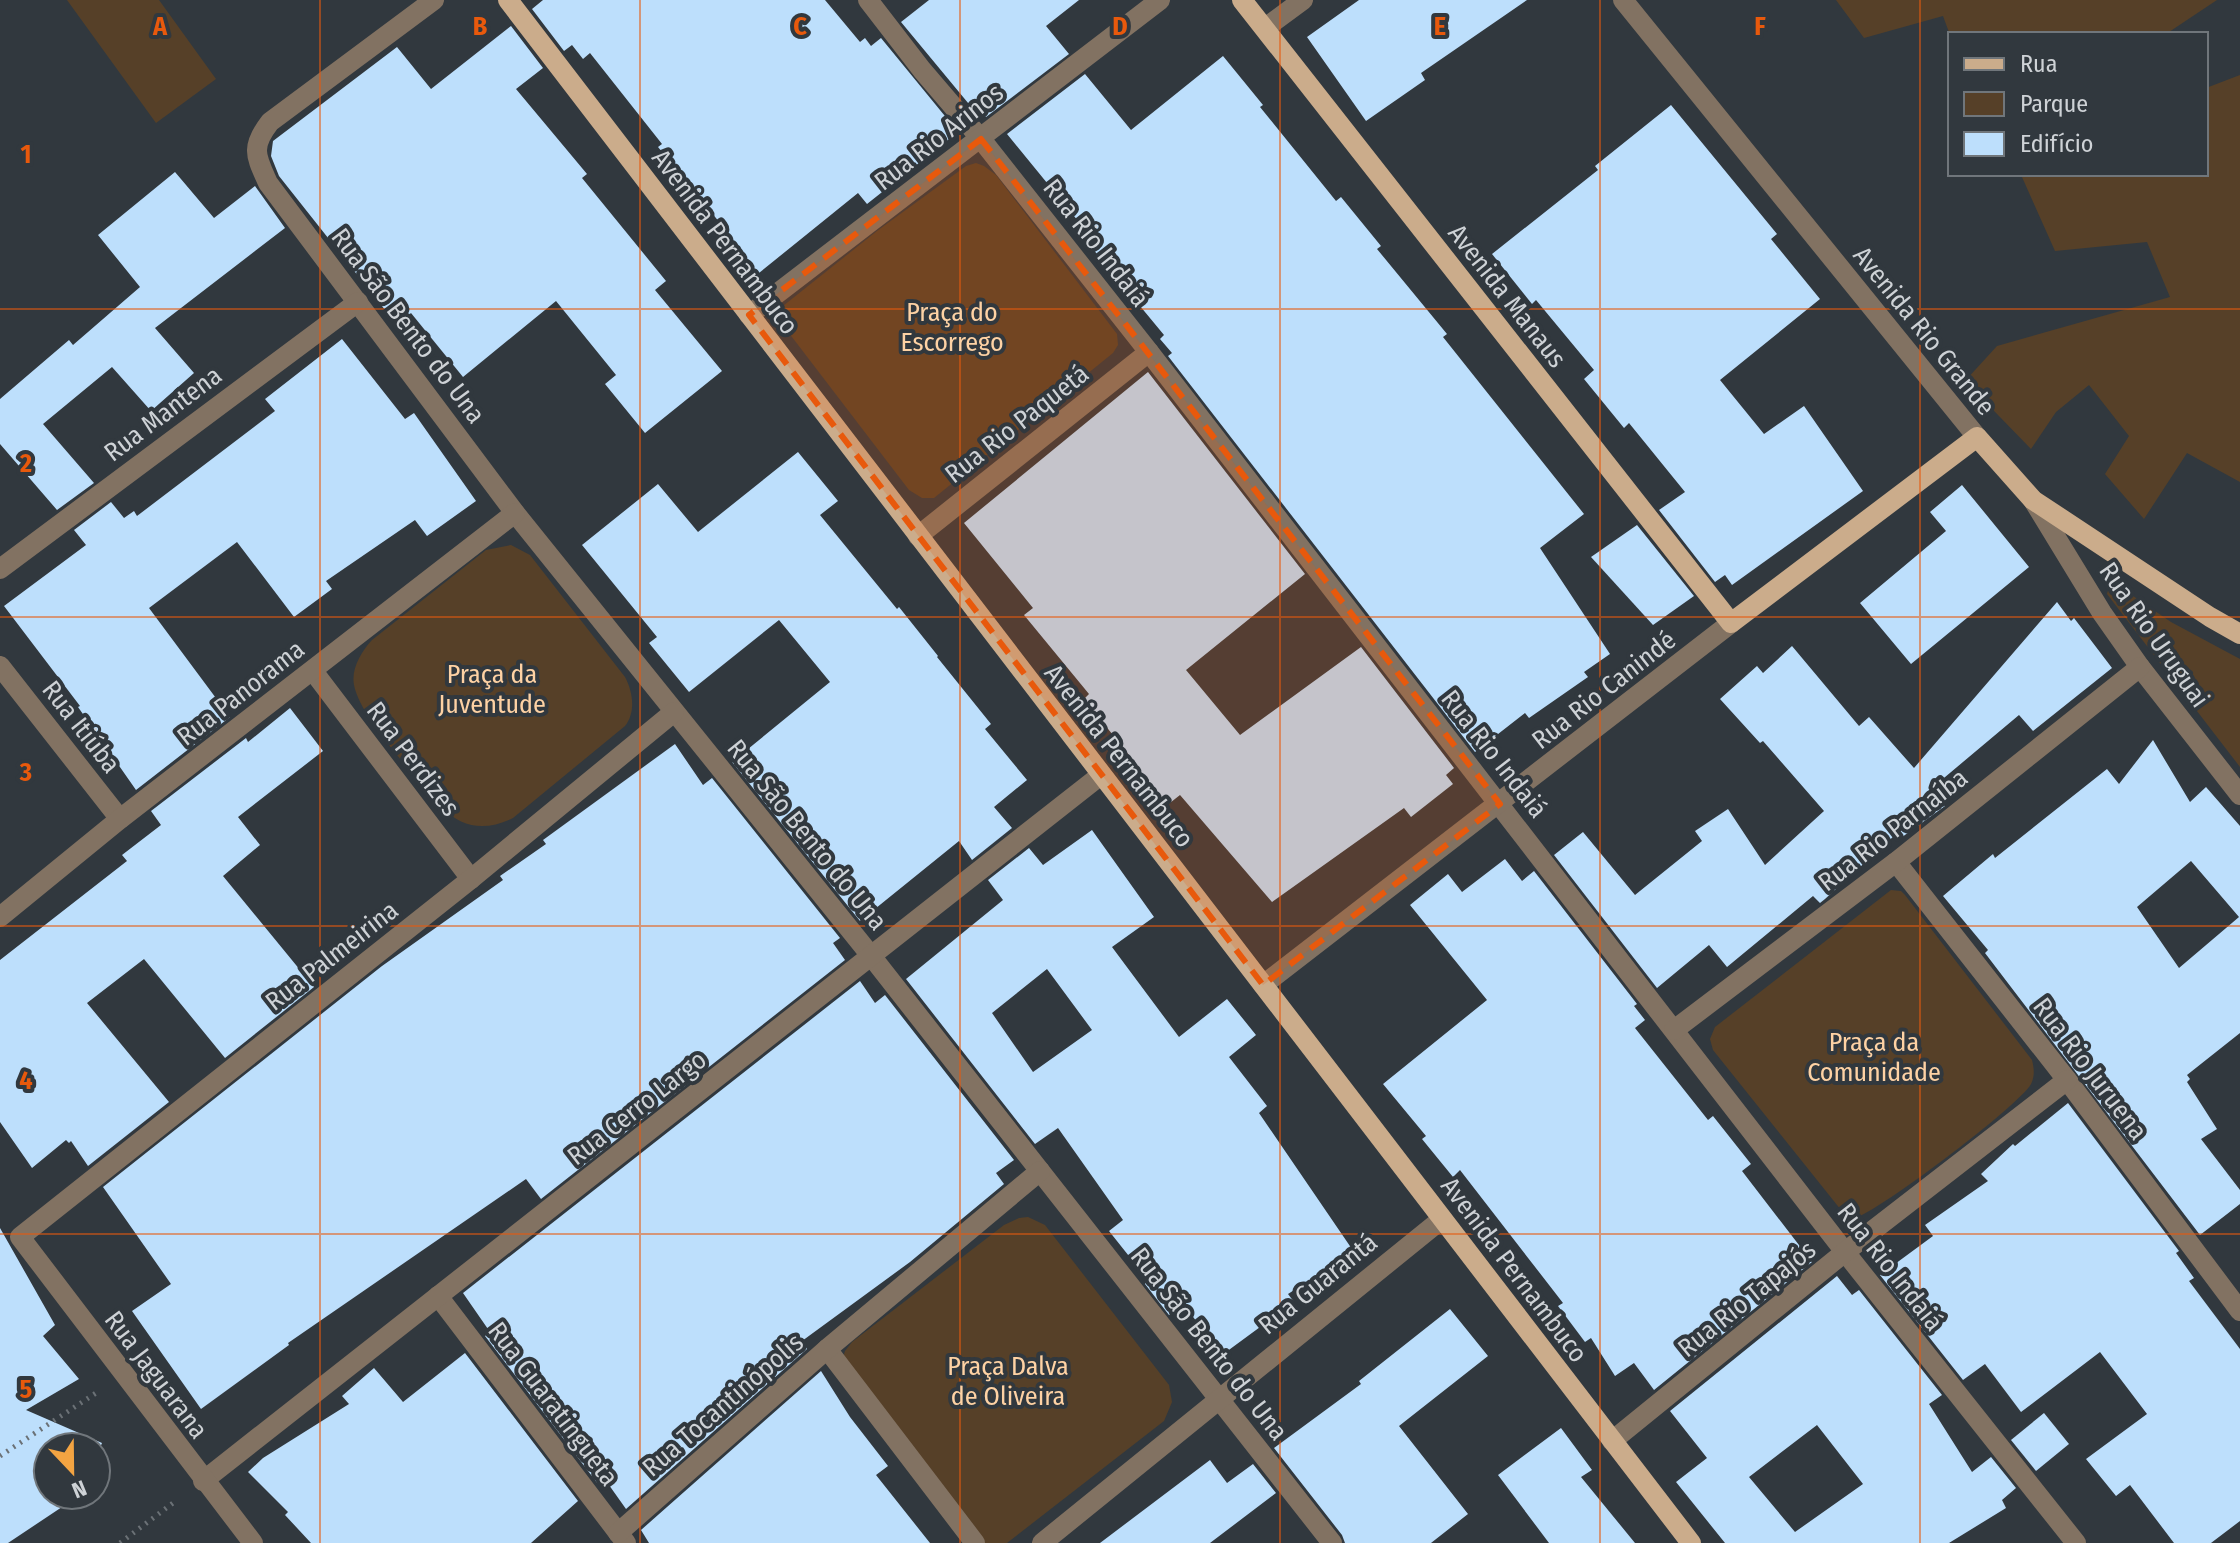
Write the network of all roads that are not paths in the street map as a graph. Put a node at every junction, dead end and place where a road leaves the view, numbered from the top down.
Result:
1 (434, 0) edge
2 (508, 0) edge
3 (868, 0) edge
4 (1160, 0) edge
5 (1242, 0) edge
6 (1303, 0) edge
7 (1623, 0) edge
8 (1265, 28) junction
9 (981, 139) junction
10 (358, 302) junction
11 (749, 315) junction
12 (1149, 352) junction
13 (1977, 437) junction
14 (2033, 500) junction
15 (515, 513) junction
16 (918, 536) junction
17 (0, 569) edge
18 (1731, 623) junction
19 (2240, 634) edge
20 (0, 666) edge
21 (2140, 667) junction
22 (313, 671) junction
23 (674, 712) junction
24 (1101, 775) junction
25 (2240, 795) edge
26 (1500, 804) junction
27 (120, 819) junction
28 (1896, 862) junction
29 (471, 879) junction
30 (0, 917) edge
31 (872, 957) junction
32 (1263, 985) junction
33 (1674, 1030) junction
34 (2067, 1080) junction
35 (1040, 1171) junction
36 (1442, 1219) junction
37 (20, 1237) joint
38 (1845, 1252) junction
39 (438, 1296) junction
40 (2238, 1306) edge
41 (827, 1349) junction
42 (1219, 1397) junction
43 (1612, 1441) junction
44 (203, 1481) junction
45 (622, 1538) edge
46 (253, 1543) edge
47 (975, 1543) edge
48 (1042, 1543) edge
49 (1332, 1543) edge
50 (1691, 1543) edge
51 (2076, 1543) edge

1 - 10 street, Rua São Bento do Una
2 - 11 main road, Avenida Pernambuco
3 - 9 street, Rua Rio Indaiá
4 - 9 street, Rua Rio Arinos
5 - 8 main road, Avenida Manaus
6 - 8 street
7 - 13 street, Avenida Rio Grande
8 - 18 main road, Avenida Manaus
9 - 11 street, Rua Rio Arinos
9 - 12 street, Rua Rio Indaiá
10 - 15 street, Rua São Bento do Una
10 - 17 street, Rua Mantena
11 - 16 main road, Avenida Pernambuco
12 - 16 street, Rua Rio Paquetá
12 - 26 street, Rua Rio Indaiá
13 - 14 main road, Avenida Rio Grande
13 - 18 main road, Rua Rio Canindé
14 - 19 main road, Avenida Rio Grande
14 - 21 street, Rua Rio Uruguai
15 - 22 street, Rua Panorama
15 - 23 street, Rua São Bento do Una
16 - 24 main road, Avenida Pernambuco
18 - 26 street, Rua Rio Canindé
20 - 27 street, Rua Itiúba
21 - 25 street, Rua Rio Uruguai
21 - 28 street, Rua Rio Parnaíba
22 - 27 street, Rua Panorama
22 - 29 street, Rua Perdizes
23 - 29 street, Rua Palmeirina
23 - 31 street, Rua São Bento do Una
24 - 31 street, Rua Cerro Largo
24 - 32 main road, Avenida Pernambuco
26 - 32 street, Rua Rio Canindé
26 - 33 street, Rua Rio Indaiá
27 - 30 street, Rua Panorama
28 - 33 street, Rua Rio Parnaíba
28 - 34 street, Rua Rio Juruena
29 - 37 street, Rua Palmeirina
31 - 35 street, Rua São Bento do Una
31 - 39 street, Rua Cerro Largo
32 - 36 main road, Avenida Pernambuco
33 - 38 street, Rua Rio Indaiá
34 - 38 street, Rua Rio Tapajós
34 - 40 street, Rua Rio Juruena
35 - 41 street, Rua Tocantinópolis
35 - 42 street, Rua São Bento do Una
36 - 42 street, Rua Guarantá
36 - 43 main road, Avenida Pernambuco
37 - 44 street, Rua Jaguarana
38 - 43 street, Rua Rio Tapajós
38 - 51 street, Rua Rio Indaiá
39 - 44 street, Rua Cerro Largo
39 - 45 street, Rua Guaratingueta
41 - 45 street, Rua Tocantinópolis
41 - 47 street, Rua Tocantinópolis
42 - 48 street, Rua Guarantá
42 - 49 street, Rua São Bento do Una
43 - 50 main road, Avenida Pernambuco
44 - 46 street, Rua Jaguarana

